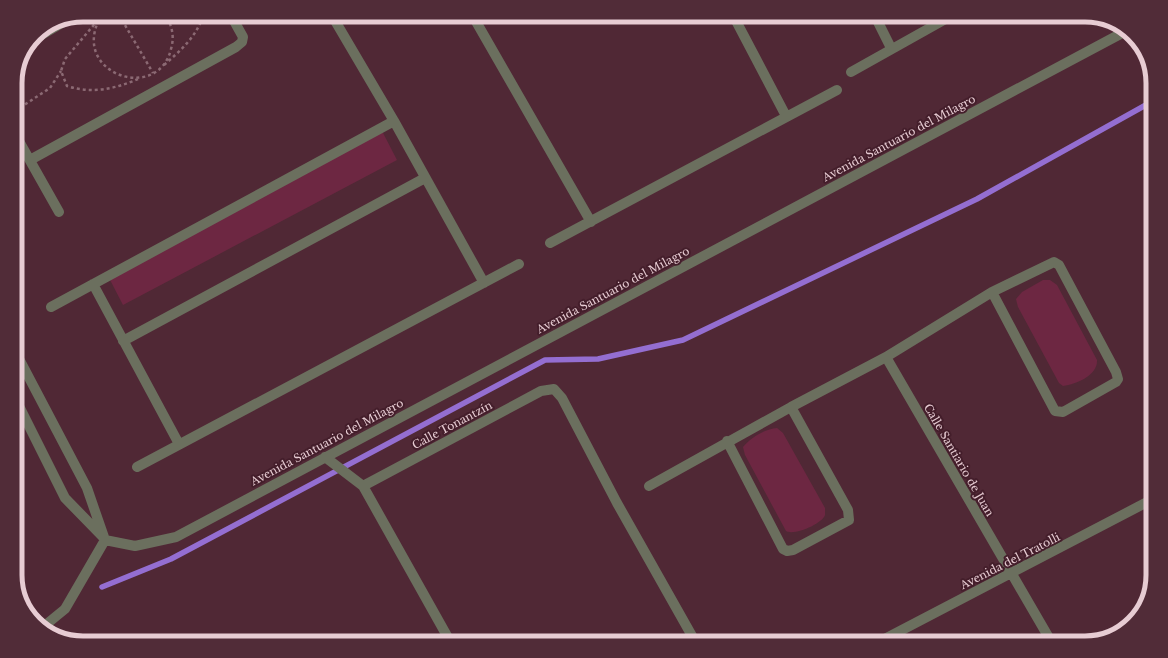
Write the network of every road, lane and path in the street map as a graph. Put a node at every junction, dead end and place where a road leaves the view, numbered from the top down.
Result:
1 (97, 22) edge
2 (98, 22) edge
3 (123, 22) edge
4 (169, 22) edge
5 (201, 22) edge
6 (235, 22) edge
7 (336, 22) edge
8 (476, 22) edge
9 (737, 22) edge
10 (878, 22) edge
11 (940, 22) edge
12 (1121, 34) edge
13 (891, 48) junction
14 (157, 70) junction
15 (61, 71) junction
16 (851, 72) dead end
17 (153, 73) junction
18 (146, 76) junction
19 (160, 89) junction
20 (837, 90) dead end
21 (22, 107) edge
22 (786, 116) junction
23 (394, 121) junction
24 (22, 146) edge
25 (30, 160) junction
26 (425, 178) junction
27 (59, 212) dead end
28 (591, 222) junction
29 (550, 243) dead end
30 (519, 264) dead end
31 (484, 283) junction
32 (93, 284) junction
33 (992, 292) junction
34 (51, 307) dead end
35 (123, 341) junction
36 (886, 357) junction
37 (22, 364) edge
38 (791, 407) junction
39 (22, 412) edge
40 (727, 441) junction
41 (179, 444) junction
42 (325, 457) junction
43 (137, 467) dead end
44 (363, 486) junction
45 (649, 486) dead end
46 (1146, 504) edge
47 (105, 540) junction
48 (1012, 573) junction
49 (47, 623) edge
50 (447, 636) edge
51 (692, 636) edge
52 (890, 636) edge
53 (1048, 636) edge

1 - 15 path
2 - 18 path
3 - 17 path
4 - 14 path
5 - 14 path
6 - 19 street
7 - 23 street
8 - 28 street
9 - 22 street
10 - 13 street
11 - 13 street
12 - 42 street, Avenida Santuario del Milagro
13 - 16 street
14 - 17 path
15 - 18 path
15 - 21 path
17 - 18 path
17 - 19 path
19 - 25 street
20 - 22 street
22 - 28 street
23 - 26 street
23 - 32 street
24 - 25 street
25 - 27 street
26 - 31 street
26 - 35 street
28 - 29 street
30 - 31 street
31 - 41 street
32 - 34 street
32 - 35 street
33 - 33 street
33 - 36 street
35 - 41 street
36 - 38 street
36 - 48 street, Calle Santiario de Juan
37 - 47 street
38 - 40 street
38 - 40 street
39 - 47 street
40 - 45 street
41 - 43 street
42 - 44 street
42 - 47 street, Avenida Santuario del Milagro
44 - 50 street
44 - 51 street, Calle Tonantzín
46 - 48 street, Avenida del Tratolli
47 - 49 street
48 - 52 street, Avenida del Tratolli
48 - 53 street, Calle Santiario de Juan

